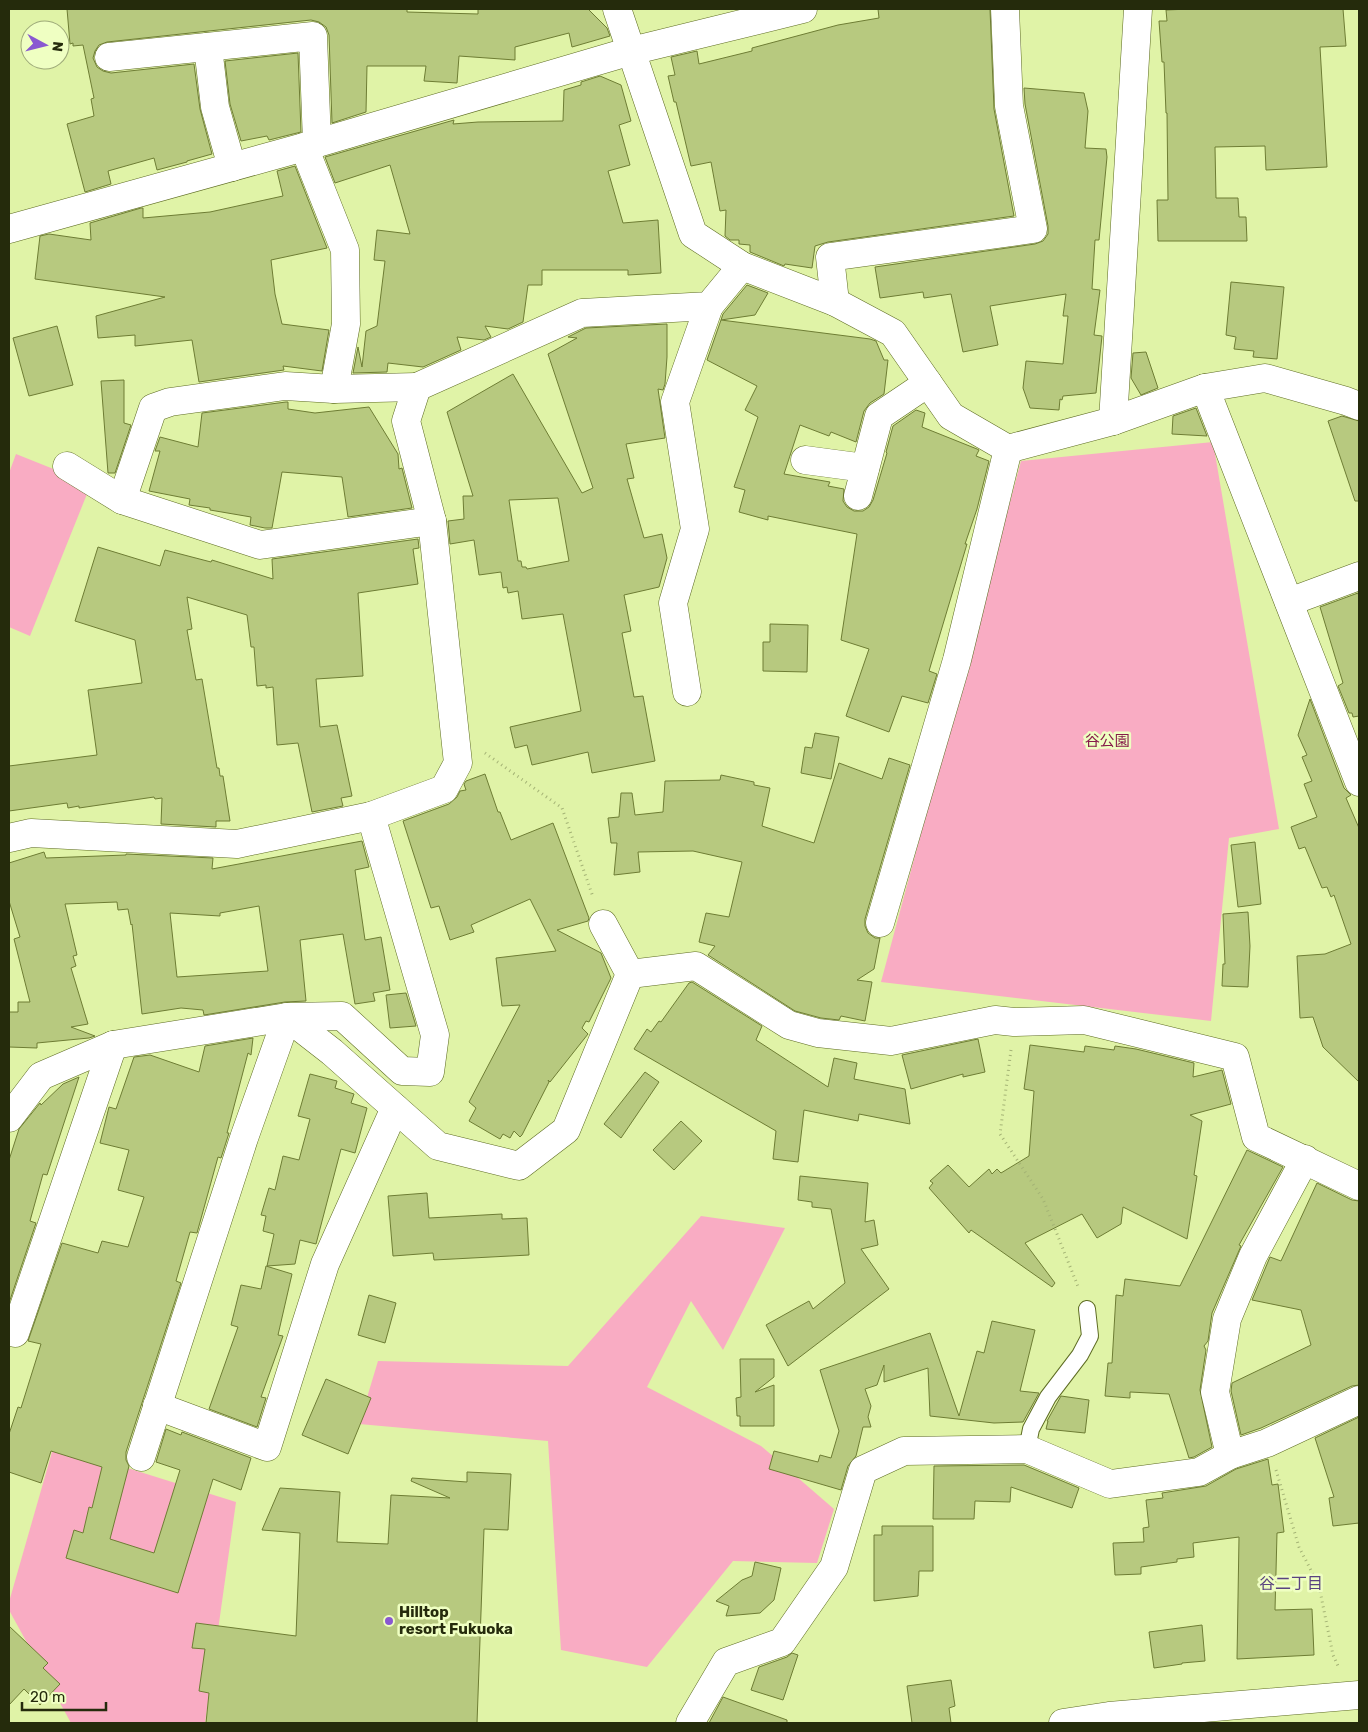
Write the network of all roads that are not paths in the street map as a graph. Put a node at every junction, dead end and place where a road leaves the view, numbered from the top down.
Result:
1 (617, 9) edge
2 (803, 9) edge
3 (1005, 9) edge
4 (1138, 9) edge
5 (208, 47) junction
6 (631, 52) junction
7 (108, 58) dead end
8 (311, 145) junction
9 (232, 167) junction
10 (9, 229) edge
11 (742, 266) junction
12 (835, 302) junction
13 (709, 306) junction
14 (928, 383) junction
15 (417, 387) junction
16 (1205, 388) junction
17 (334, 389) junction
18 (1359, 406) edge
19 (1113, 421) junction
20 (1008, 449) junction
21 (805, 460) dead end
22 (67, 466) dead end
23 (865, 468) junction
24 (858, 496) dead end
25 (122, 500) junction
26 (432, 520) junction
27 (1359, 576) edge
28 (1289, 602) junction
29 (687, 692) dead end
30 (1359, 782) edge
31 (371, 816) junction
32 (9, 838) edge
33 (880, 923) dead end
34 (602, 924) road end
35 (630, 974) junction
36 (287, 1017) junction
37 (113, 1045) junction
38 (395, 1108) junction
39 (9, 1118) edge
40 (1305, 1159) junction
41 (1359, 1186) edge
42 (1087, 1309) road end
43 (9, 1331) edge
44 (1359, 1400) edge
45 (157, 1406) junction
46 (1027, 1449) junction
47 (1230, 1455) junction
48 (140, 1457) dead end
49 (1356, 1695) edge
50 (690, 1723) edge
51 (1063, 1723) edge

1 - 6 street
2 - 6 street
3 - 12 street
4 - 19 street
5 - 7 street
5 - 8 street
5 - 9 street
6 - 8 street
6 - 11 street
8 - 9 street
8 - 17 street
9 - 10 street
11 - 12 street
11 - 13 street
12 - 14 street
13 - 15 street
13 - 29 street
14 - 20 street
14 - 23 street
15 - 17 street
15 - 26 street
16 - 18 street
16 - 19 street
16 - 28 street
17 - 25 street
19 - 20 street
20 - 33 street
21 - 23 street
22 - 25 street
23 - 24 street
25 - 26 street
26 - 31 street
27 - 28 street
28 - 30 street
31 - 32 street
31 - 36 street
34 - 35 street
35 - 38 street
35 - 40 street
36 - 37 street
36 - 38 street
36 - 45 street
37 - 39 street
37 - 43 street
38 - 45 street
40 - 41 street
40 - 47 street
42 - 46 lane
44 - 47 street
45 - 48 street
46 - 47 street
46 - 50 street
49 - 51 street

